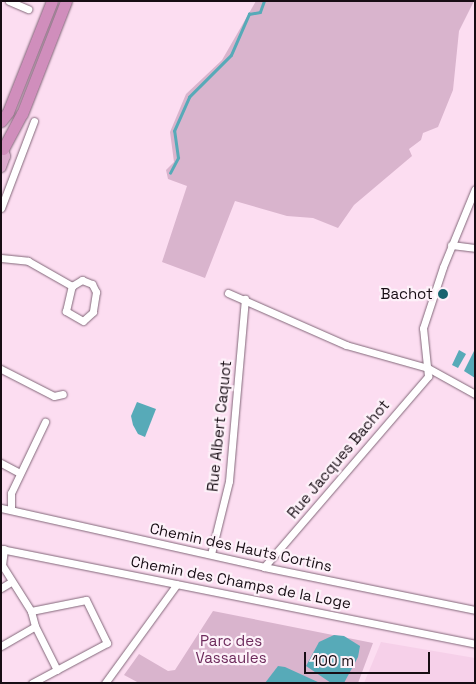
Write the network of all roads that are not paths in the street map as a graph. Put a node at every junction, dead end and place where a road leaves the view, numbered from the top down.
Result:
1 (9, 1) edge
2 (52, 1) edge
3 (66, 1) edge
4 (28, 9) dead end
5 (1, 121) edge
6 (34, 121) dead end
7 (2, 147) edge
8 (1, 167) edge
9 (475, 189) edge
10 (1, 208) edge
11 (451, 244) junction
12 (475, 248) edge
13 (1, 258) edge
14 (72, 286) junction
15 (228, 292) dead end
16 (245, 299) junction
17 (428, 368) junction
18 (1, 369) edge
19 (62, 394) dead end
20 (475, 394) edge
21 (45, 422) dead end
22 (1, 463) edge
23 (20, 473) junction
24 (1, 508) edge
25 (11, 509) junction
26 (3, 549) edge
27 (211, 554) junction
28 (264, 567) junction
29 (11, 582) junction
30 (177, 584) junction
31 (1, 588) edge
32 (475, 610) edge
33 (31, 611) junction
34 (35, 626) junction
35 (475, 644) edge
36 (1, 646) edge
37 (57, 670) junction
38 (32, 683) edge
39 (105, 683) edge

1 - 4 street
2 - 5 highway
3 - 7 highway
6 - 10 street
7 - 8 main road
9 - 11 street
11 - 12 street
11 - 17 street
13 - 14 street
14 - 14 street
15 - 16 street
16 - 17 street
16 - 27 street, Rue Albert Caquot
17 - 20 street
17 - 28 street, Rue Jacques Bachot
18 - 19 street
21 - 23 street
22 - 23 street
23 - 25 street
24 - 25 street, Chemin des Hauts Cortins
25 - 27 street, Chemin des Hauts Cortins
26 - 29 street
26 - 30 street, Chemin des Champs de la Loge
27 - 28 street, Chemin des Hauts Cortins
28 - 32 street, Chemin des Hauts Cortins
29 - 31 street
29 - 33 street
30 - 35 street, Chemin des Champs de la Loge
30 - 39 street
33 - 34 street
33 - 37 street
34 - 36 street
34 - 37 street
37 - 38 street

